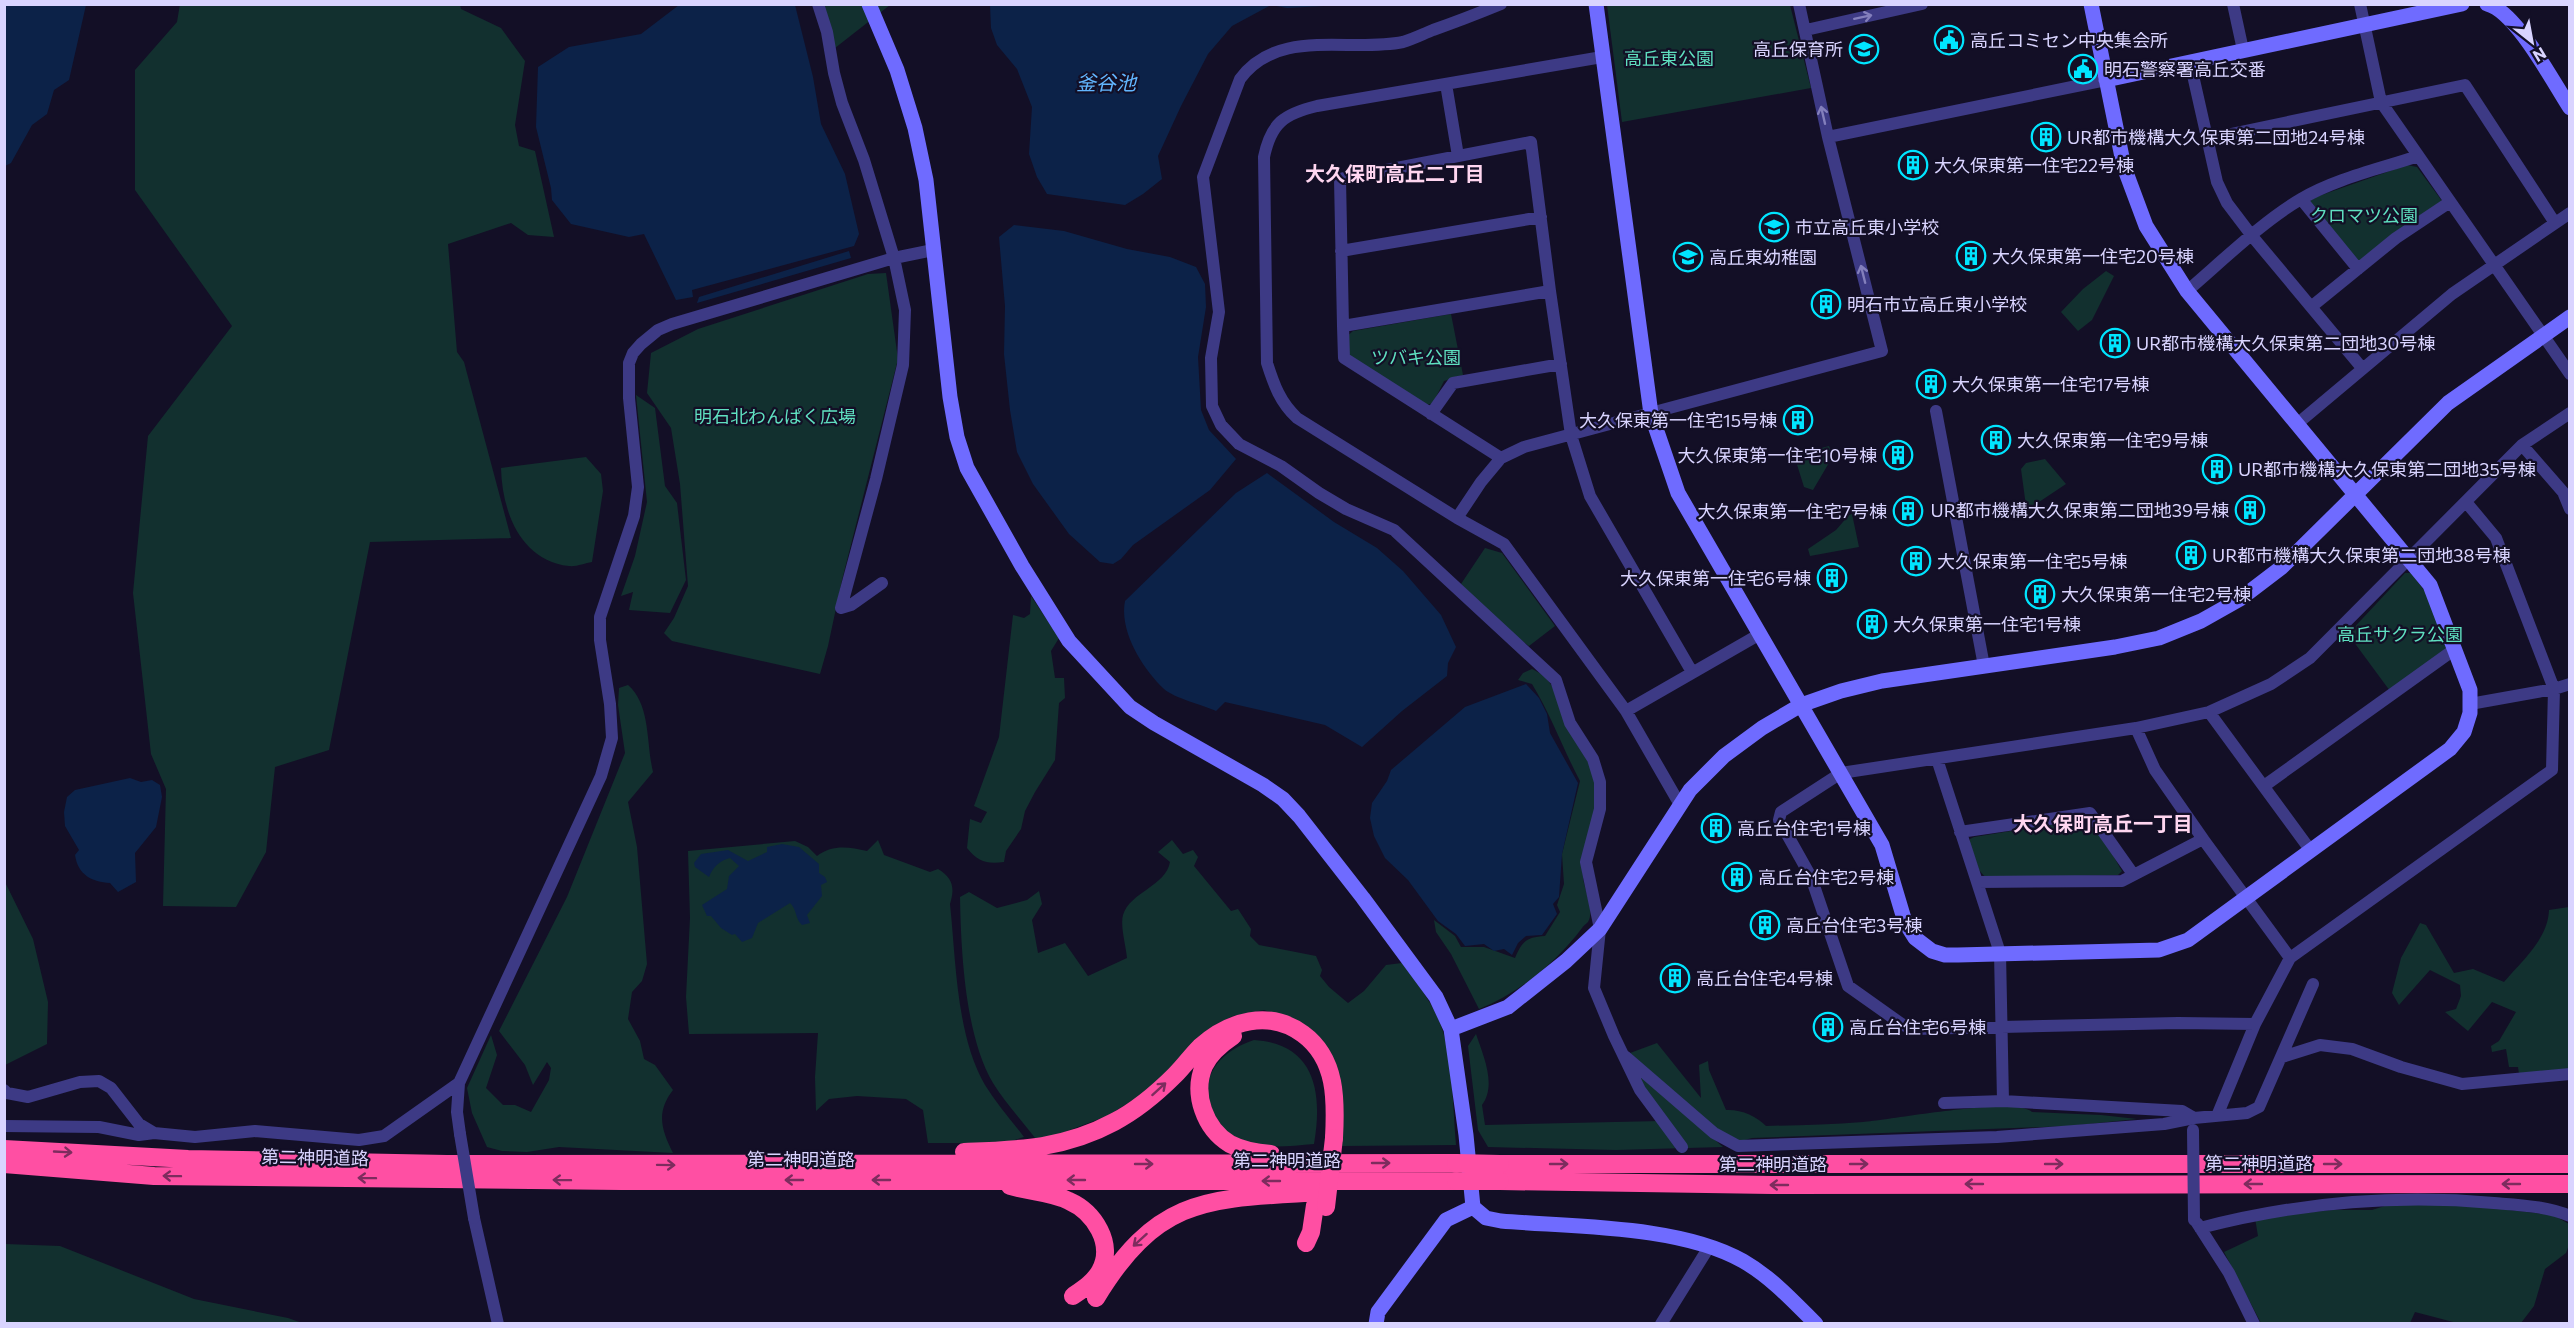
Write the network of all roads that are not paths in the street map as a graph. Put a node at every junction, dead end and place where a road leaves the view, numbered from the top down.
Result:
1 (818, 4) edge
2 (869, 4) edge
3 (1501, 4) edge
4 (1596, 4) edge
5 (1799, 4) edge
6 (1922, 4) edge
7 (2091, 4) edge
8 (2233, 4) edge
9 (2360, 4) edge
10 (2462, 4) edge
11 (2487, 4) edge
12 (2364, 24) junction
13 (1806, 30) junction
14 (2243, 50) junction
15 (1602, 57) junction
16 (2190, 62) junction
17 (2106, 80) junction
18 (1446, 84) junction
19 (2381, 102) junction
20 (2570, 108) edge
21 (1828, 137) junction
22 (2207, 139) junction
23 (1458, 156) junction
24 (2418, 156) junction
25 (2301, 199) junction
26 (2450, 202) junction
27 (2570, 213) edge
28 (1540, 217) junction
29 (2555, 223) junction
30 (2252, 236) junction
31 (933, 250) junction
32 (1341, 251) junction
33 (894, 258) junction
34 (2493, 264) junction
35 (2358, 269) junction
36 (1550, 291) junction
37 (2187, 291) junction
38 (2311, 307) junction
39 (2570, 317) edge
40 (1342, 326) junction
41 (2542, 335) junction
42 (1561, 364) junction
43 (2362, 368) junction
44 (2570, 374) edge
45 (1936, 411) dead end
46 (2570, 413) edge
47 (1431, 414) junction
48 (1651, 414) junction
49 (2297, 424) junction
50 (1571, 435) junction
51 (2522, 445) junction
52 (1501, 458) junction
53 (2566, 490) edge
54 (2354, 493) junction
55 (2466, 502) junction
56 (2570, 509) edge
57 (1457, 518) junction
58 (2408, 559) junction
59 (882, 584) dead end
60 (1760, 634) junction
61 (2455, 649) junction
62 (1984, 666) junction
63 (1692, 672) junction
64 (2570, 684) edge
65 (2554, 689) junction
66 (2470, 704) junction
67 (1801, 705) junction
68 (1626, 711) junction
69 (2209, 712) junction
70 (2136, 728) junction
71 (1937, 759) junction
72 (1841, 773) junction
73 (2264, 786) junction
74 (1679, 803) junction
75 (1960, 832) junction
76 (2203, 839) junction
77 (2311, 851) junction
78 (2133, 874) junction
79 (1977, 882) junction
80 (2246, 898) junction
81 (1600, 929) junction
82 (2000, 953) junction
83 (2290, 958) junction
84 (2313, 984) dead end
85 (2255, 1024) junction
86 (2002, 1028) junction
87 (1451, 1029) junction
88 (1623, 1054) junction
89 (2282, 1057) junction
90 (2570, 1074) edge
91 (459, 1083) junction
92 (4, 1090) edge
93 (2002, 1101) junction
94 (1944, 1103) dead end
95 (2217, 1116) junction
96 (2194, 1124) junction
97 (4, 1126) edge
98 (154, 1132) junction
99 (1328, 1138) junction
100 (1682, 1147) dead end
101 (4, 1149) edge
102 (4, 1164) edge
103 (1307, 1164) junction
104 (2570, 1164) edge
105 (854, 1167) junction
106 (1456, 1172) junction
107 (1500, 1173) junction
108 (987, 1179) junction
109 (1396, 1182) junction
110 (2570, 1184) edge
111 (1473, 1207) junction
112 (2570, 1216) edge
113 (2197, 1224) junction
114 (1314, 1241) dead end
115 (1709, 1247) junction
116 (1072, 1296) dead end
117 (1096, 1298) dead end
118 (498, 1323) edge
119 (1376, 1323) edge
120 (1661, 1323) edge
121 (1816, 1323) edge
122 (2254, 1323) edge

1 - 33 street
2 - 31 street
3 - 81 street
4 - 15 street
5 - 13 street
13 -> 6 street
7 - 17 street
8 - 14 street
9 - 12 street
10 - 12 street
11 - 20 street
12 - 14 street
12 - 19 street
21 -> 13 street
14 - 16 street
15 - 18 street
15 - 48 street
16 - 17 street
16 - 22 street
17 - 21 street
17 - 37 street
18 - 23 street
18 - 57 street
19 - 22 street
19 - 24 street
19 - 29 street
48 -> 21 street
22 - 30 street
23 - 28 street
23 - 32 street
24 - 25 street
24 - 26 street
25 - 30 street
25 - 35 street
26 - 34 street
26 - 35 street
27 - 29 street
28 - 32 street
28 - 36 street
29 - 34 street
30 - 37 street
30 - 38 street
31 - 33 street
31 - 87 street
32 - 40 street
33 - 59 street
33 - 91 street
34 - 41 street
34 - 43 street
35 - 38 street
36 - 40 street
36 - 42 street
37 - 49 street
38 - 43 street
39 - 41 street
40 - 47 street
41 - 44 street
41 - 54 street
42 - 47 street
42 - 50 street
43 - 49 street
45 - 62 street
46 - 51 street
47 - 52 street
48 - 50 street
48 - 60 street
49 - 54 street
50 - 52 street
50 - 63 street
51 - 53 street
51 - 55 street
52 - 57 street
53 - 56 street
54 - 58 street
54 - 62 street
55 - 58 street
55 - 65 street
57 - 68 street
58 - 61 street
58 - 69 street
60 - 63 street
60 - 67 street
61 - 66 street
61 - 73 street
62 - 67 street
63 - 68 street
64 - 65 street
65 - 66 street
65 - 83 street
66 - 77 street
67 - 72 street
67 - 74 street
68 - 74 street
69 - 70 street
69 - 73 street
70 - 71 street
70 - 76 street
71 - 72 street
71 - 75 street
72 - 82 street
72 - 86 street
73 - 77 street
74 - 81 street
75 - 78 street
75 - 79 street
76 - 78 street
76 - 80 street
77 - 80 street
78 - 79 street
79 - 82 street
80 - 82 street
80 - 83 street
81 - 87 street
81 - 88 street
82 - 86 street
83 - 85 street
84 - 89 street
85 - 86 street
85 - 95 street
86 - 93 street
87 - 111 street
88 - 96 street
88 - 100 street
89 - 90 street
89 - 95 street
91 - 98 street
91 - 118 street, bridge
92 - 98 street
93 - 94 street
93 - 96 street
95 - 96 street
96 - 113 street, bridge
97 - 98 street
99 - 103 highway
105 -> 99 highway
99 - 114 highway
101 -> 105 highway, 第二神明道路
105 -> 102 highway, 第二神明道路
105 -> 103 highway, 第二神明道路
103 -> 106 highway, 第二神明道路
107 -> 104 highway, 第二神明道路
108 -> 105 highway, 第二神明道路
106 - 107 highway, 第二神明道路, bridge
106 - 109 highway, 第二神明道路
110 -> 107 highway, 第二神明道路
109 -> 108 highway, 第二神明道路
108 - 116 highway
109 -> 117 highway
111 - 115 street
111 - 119 street
112 - 113 street
113 - 122 street
115 - 120 street
115 - 121 street

